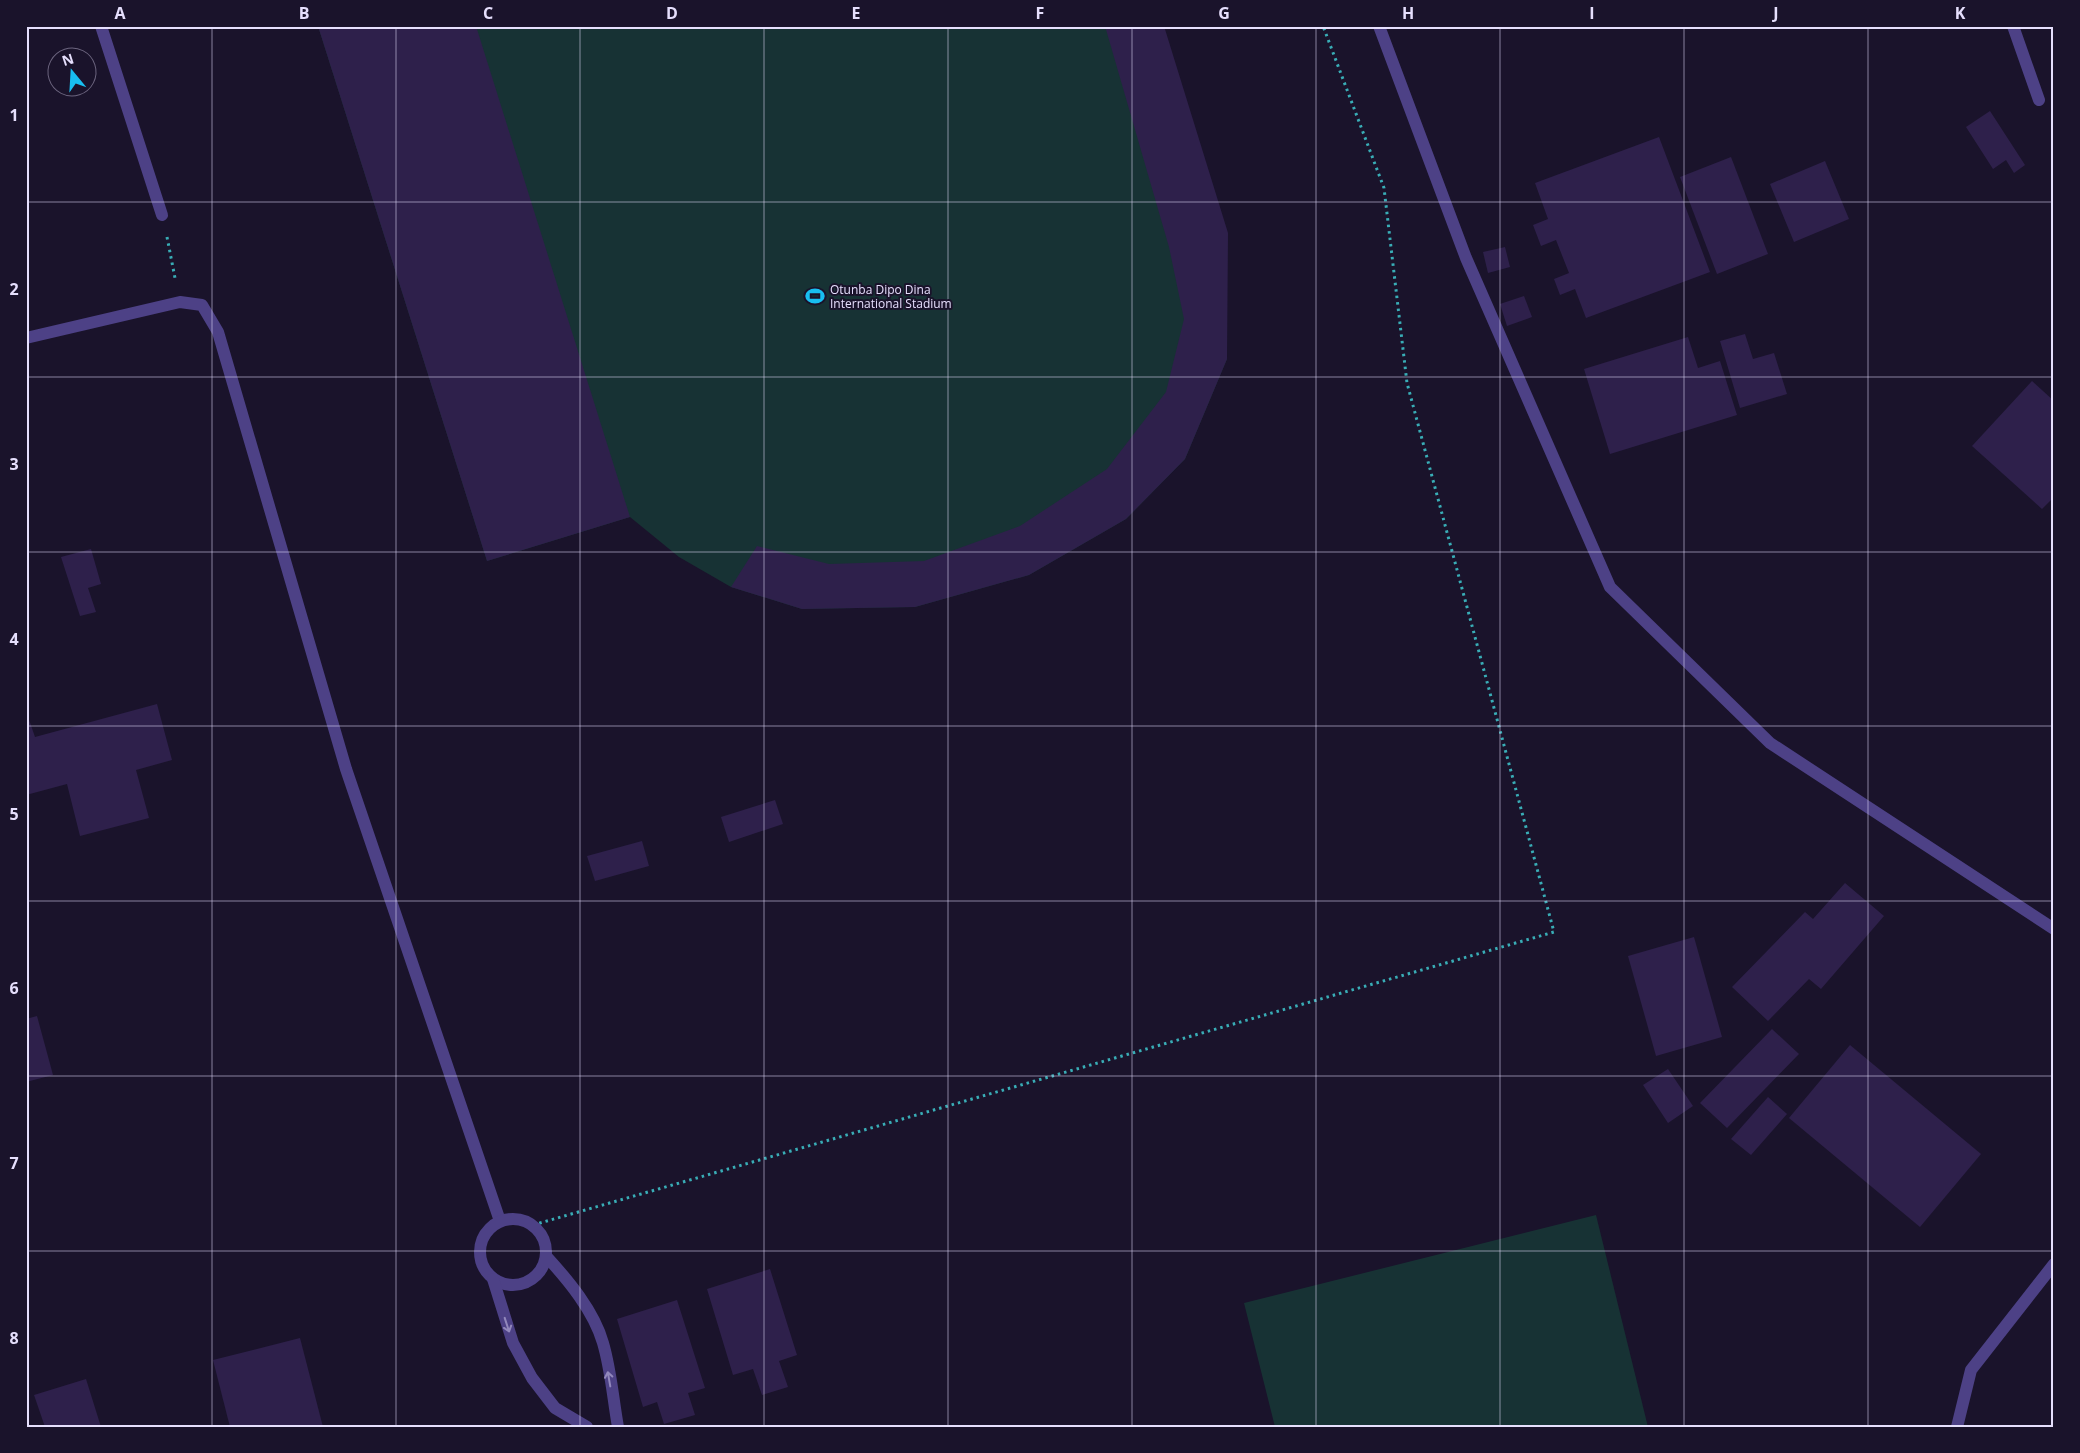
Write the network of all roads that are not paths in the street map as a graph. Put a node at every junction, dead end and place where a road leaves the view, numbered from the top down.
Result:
1 (101, 26) edge
2 (1379, 26) edge
3 (2013, 26) edge
4 (2039, 100) dead end
5 (162, 215) road end
6 (26, 338) edge
7 (2054, 929) edge
8 (500, 1221) junction
9 (546, 1256) junction
10 (2054, 1264) edge
11 (493, 1279) junction
12 (587, 1427) edge
13 (618, 1427) edge
14 (1957, 1427) edge

1 - 5 street
2 - 7 street
3 - 4 street
6 - 8 street
8 - 9 street
8 - 11 street
9 - 11 street
13 -> 9 street
10 - 14 street
11 -> 12 street

